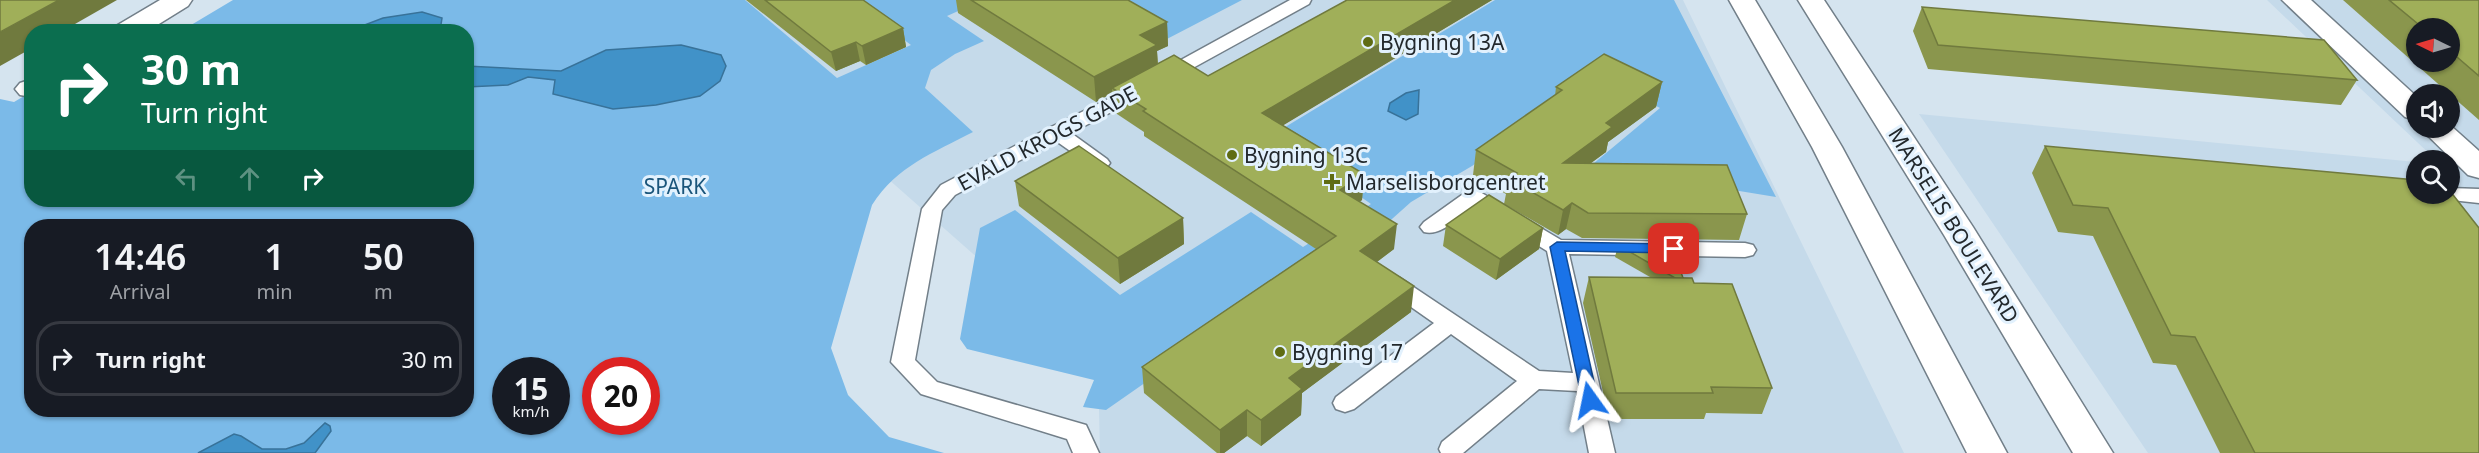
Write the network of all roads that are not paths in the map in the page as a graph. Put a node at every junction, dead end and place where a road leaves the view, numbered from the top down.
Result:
1 (179, 0) edge
2 (1303, 0) edge
3 (1742, 0) edge
4 (1811, 0) edge
5 (2295, 0) edge
6 (139, 24) edge
7 (2406, 103) edge
8 (1056, 132) junction
9 (2446, 138) edge
10 (2479, 168) edge
11 (1112, 172) edge
12 (2460, 195) edge
13 (2479, 196) edge
14 (1431, 227) dead end
15 (1557, 247) junction
16 (1745, 250) dead end
17 (1392, 283) edge
18 (1450, 323) junction
19 (1534, 380) junction
20 (1586, 383) junction
21 (1345, 403) dead end
22 (1451, 449) dead end
23 (1086, 453) edge
24 (1602, 453) edge
25 (1987, 453) edge
26 (2093, 453) edge

1 - 6 main road
2 - 8 lane, EVALD KROGS GADE
3 - 25 main road
4 - 26 main road, MARSELIS BOULEVARD
5 - 7 main road
8 - 11 lane
8 - 23 lane, EVALD KROGS GADE
9 - 10 main road
12 - 13 lane
14 - 15 lane
15 - 16 lane
15 - 20 lane
17 - 18 lane
18 - 19 lane
18 - 21 lane
19 - 20 lane
19 - 22 lane
20 - 24 lane

